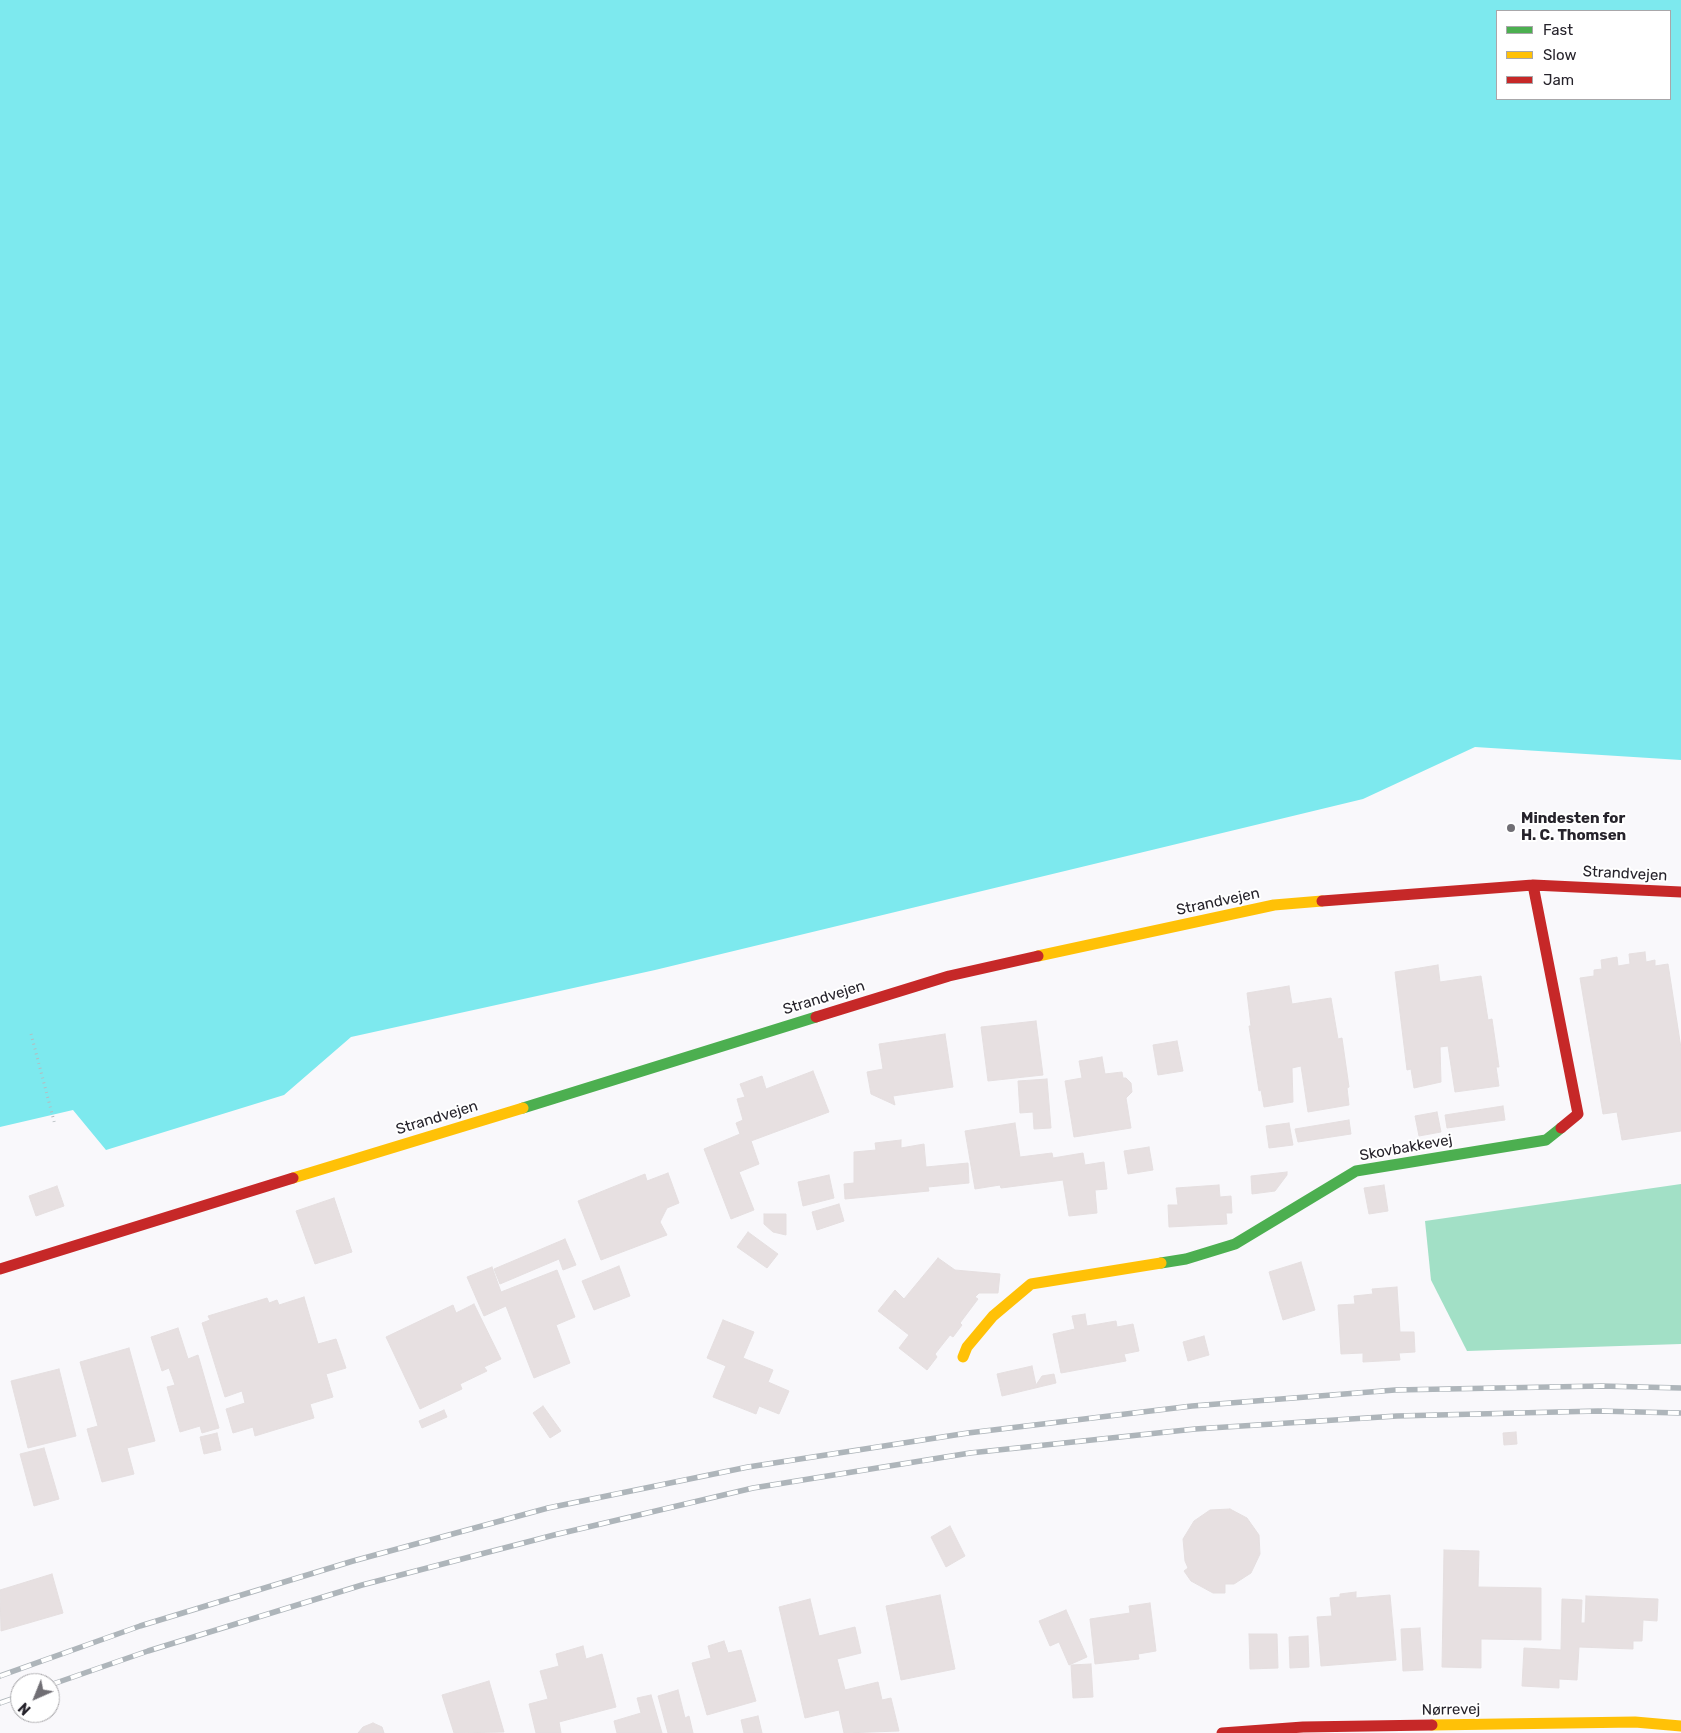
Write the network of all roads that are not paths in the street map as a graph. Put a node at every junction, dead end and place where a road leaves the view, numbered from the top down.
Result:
1 (1533, 885) junction
2 (1681, 892) edge
3 (0, 1269) edge
4 (963, 1357) dead end
5 (1681, 1726) edge
6 (1222, 1733) edge

1 - 2 main road, Strandvejen
1 - 3 main road, Strandvejen
1 - 4 main road, Skovbakkevej
5 - 6 main road, Nørrevej

